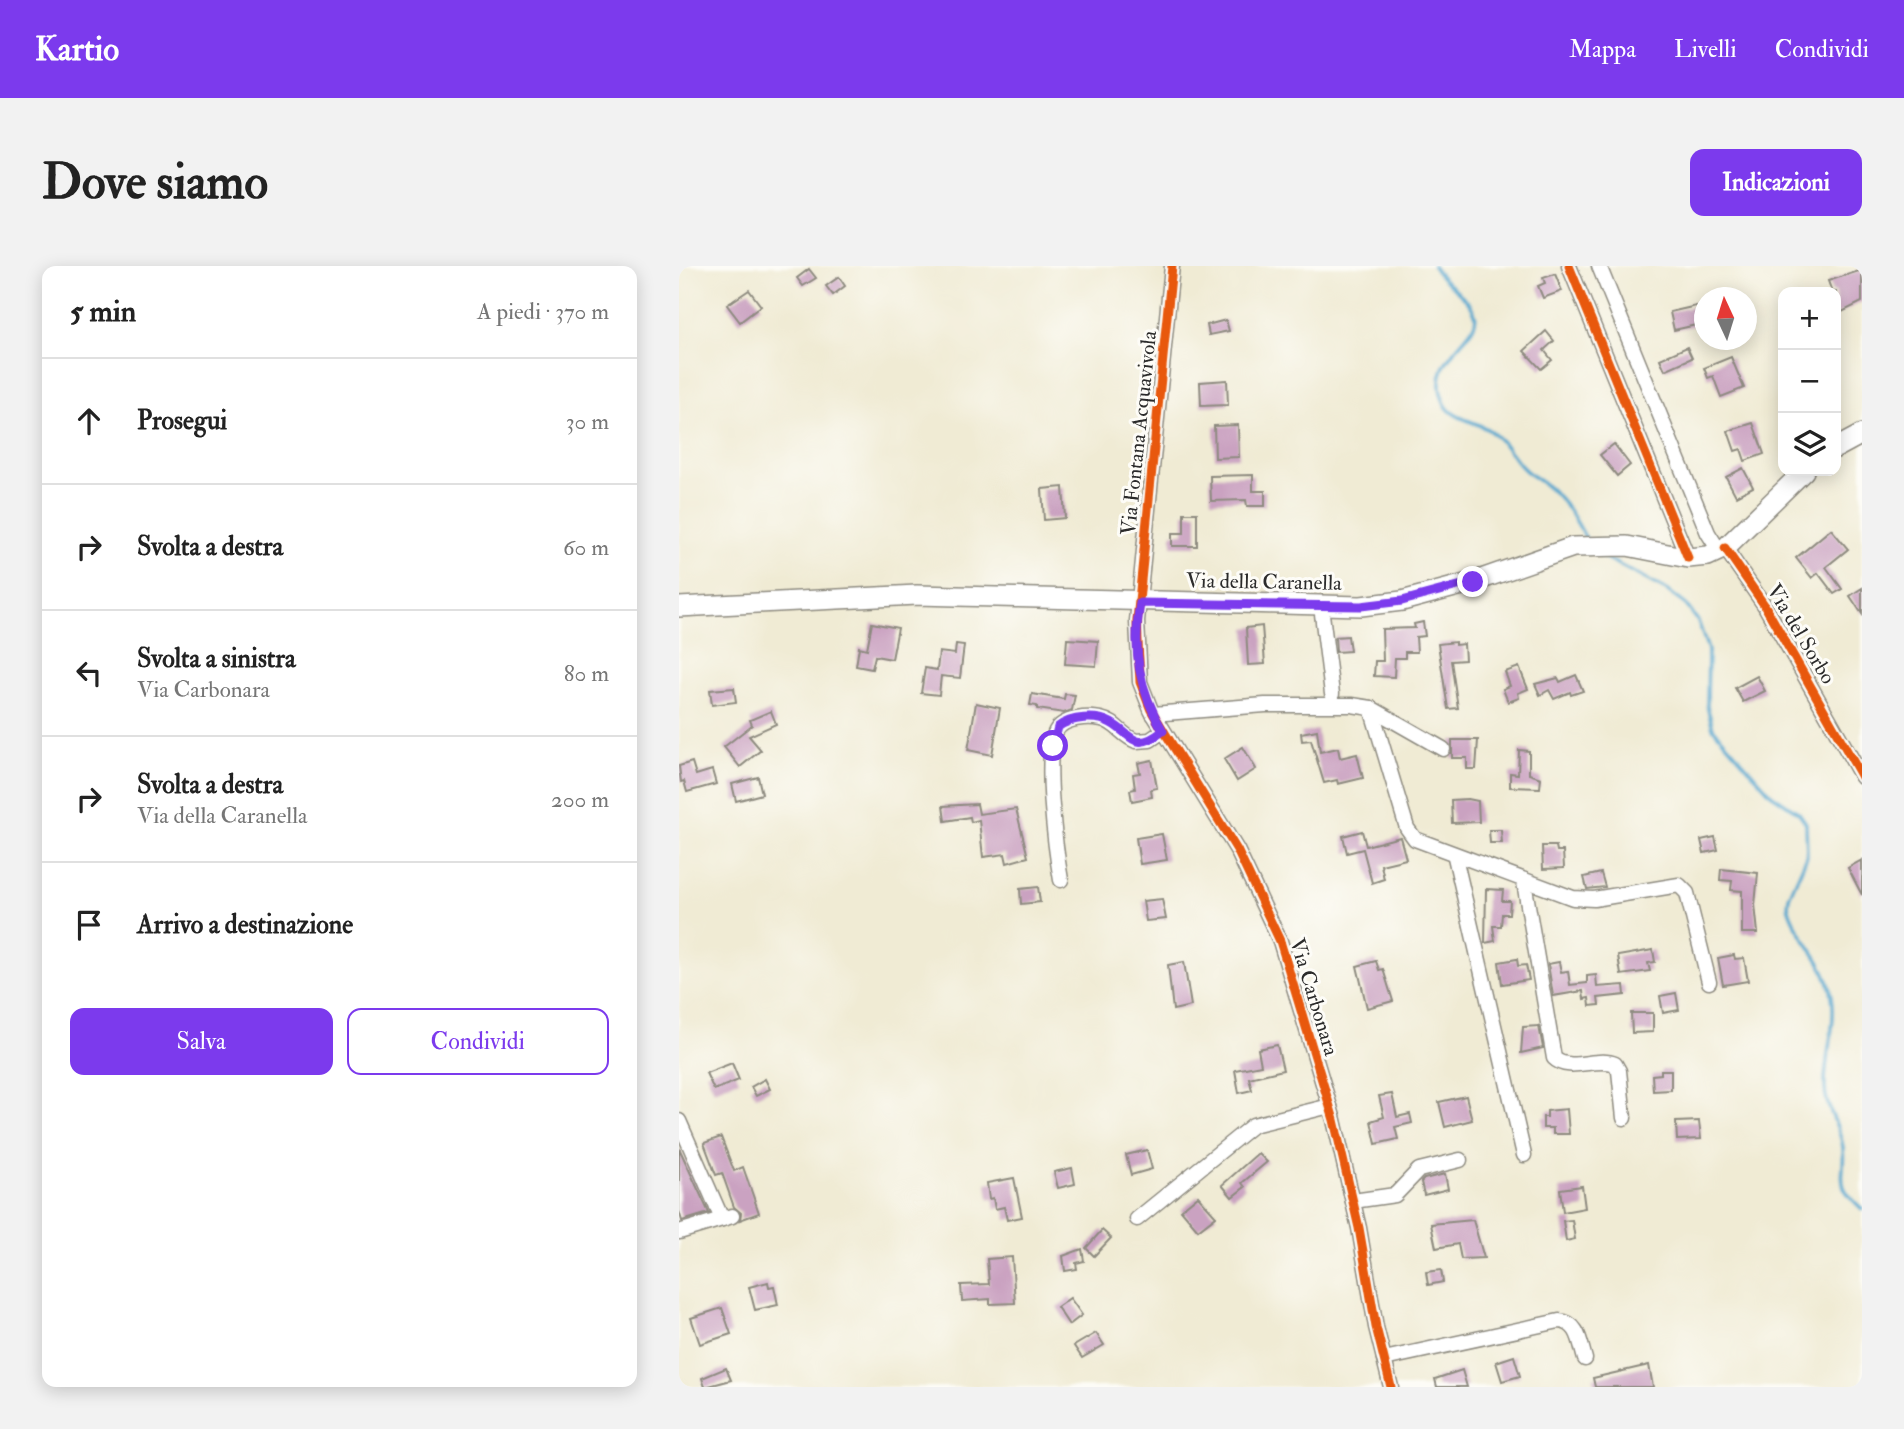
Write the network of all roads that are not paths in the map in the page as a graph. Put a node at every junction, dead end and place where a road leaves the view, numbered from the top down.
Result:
1 (1172, 266) edge
2 (1569, 266) edge
3 (1598, 266) edge
4 (1862, 434) edge
5 (1841, 445) edge
6 (1799, 476) edge
7 (1723, 550) junction
8 (1688, 558) junction
9 (1140, 603) junction
10 (1321, 606) junction
11 (679, 607) edge
12 (1332, 694) dead end
13 (1371, 708) junction
14 (1153, 714) junction
15 (1163, 731) junction
16 (1443, 749) dead end
17 (1862, 777) edge
18 (1455, 857) junction
19 (1061, 880) dead end
20 (1524, 882) junction
21 (1709, 982) dead end
22 (1330, 1106) junction
23 (1624, 1118) dead end
24 (679, 1121) edge
25 (682, 1138) edge
26 (1524, 1155) dead end
27 (1460, 1160) dead end
28 (1353, 1201) junction
29 (1137, 1219) dead end
30 (679, 1232) edge
31 (1384, 1359) junction
32 (1585, 1359) dead end
33 (1391, 1387) edge

1 - 9 street, Via Fontana Acquavivola
2 - 8 street
3 - 7 street, Via del Sorbo
4 - 5 main road
6 - 7 main road
7 - 8 main road, Via della Caranella
7 - 17 street, Via del Sorbo
8 - 10 main road, Via della Caranella
9 - 10 main road, Via della Caranella
9 - 11 main road, Via della Caranella
9 - 14 street, Via Carbonara
10 - 12 street
13 - 14 street
13 - 16 street
13 - 18 street
14 - 15 street, Via Carbonara
15 - 19 street
15 - 22 street, Via Carbonara
18 - 20 street
18 - 26 street
20 - 21 street
20 - 23 street
22 - 28 street, Via Carbonara
22 - 29 street
24 - 25 street
25 - 30 street
27 - 28 street
28 - 31 street, Via Carbonara
31 - 32 street
31 - 33 street, Via Carbonara

